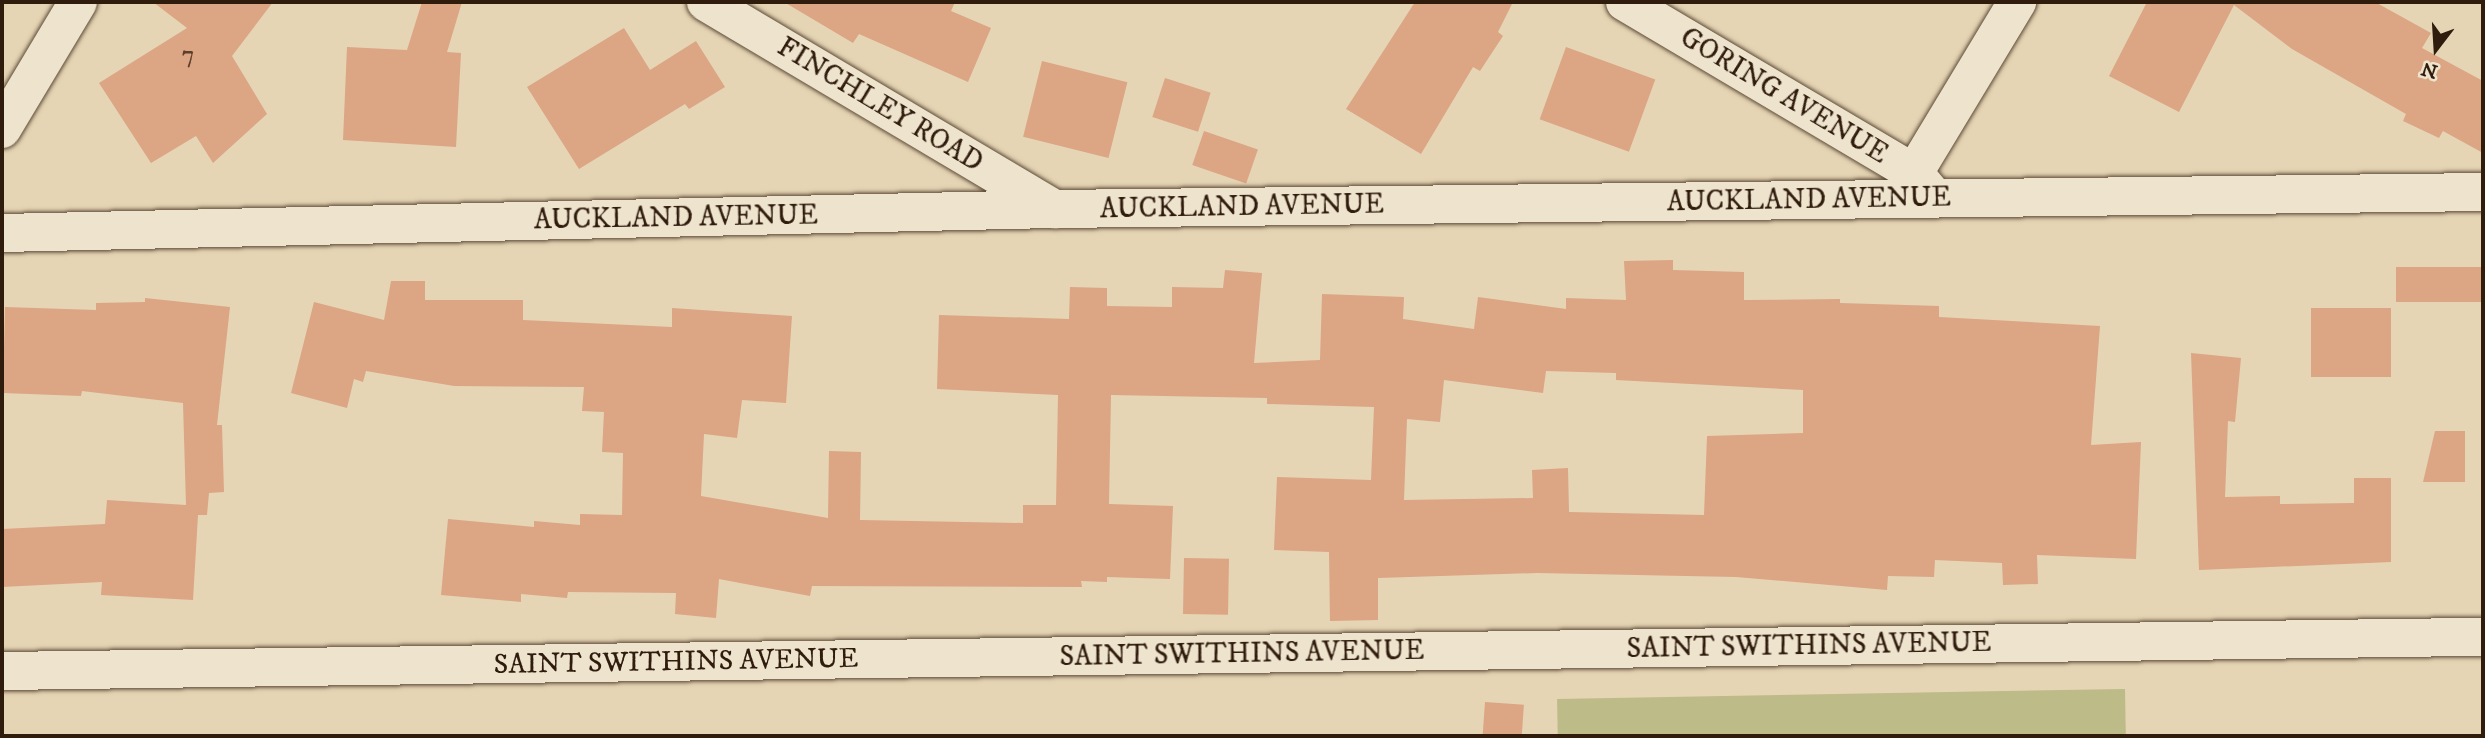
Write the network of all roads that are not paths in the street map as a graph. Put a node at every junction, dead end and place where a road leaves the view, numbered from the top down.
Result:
1 (78, 2) edge
2 (706, 2) edge
3 (1625, 2) edge
4 (2017, 2) edge
5 (2, 129) edge
6 (1925, 186) junction
7 (2483, 192) edge
8 (1055, 209) junction
9 (2, 233) edge
10 (2483, 638) edge
11 (2, 670) edge

1 - 5 street
2 - 8 street, FINCHLEY ROAD
3 - 6 street, GORING AVENUE
4 - 6 street
6 - 7 street, AUCKLAND AVENUE
6 - 8 street, AUCKLAND AVENUE
8 - 9 street, AUCKLAND AVENUE
10 - 11 street, SAINT SWITHINS AVENUE

